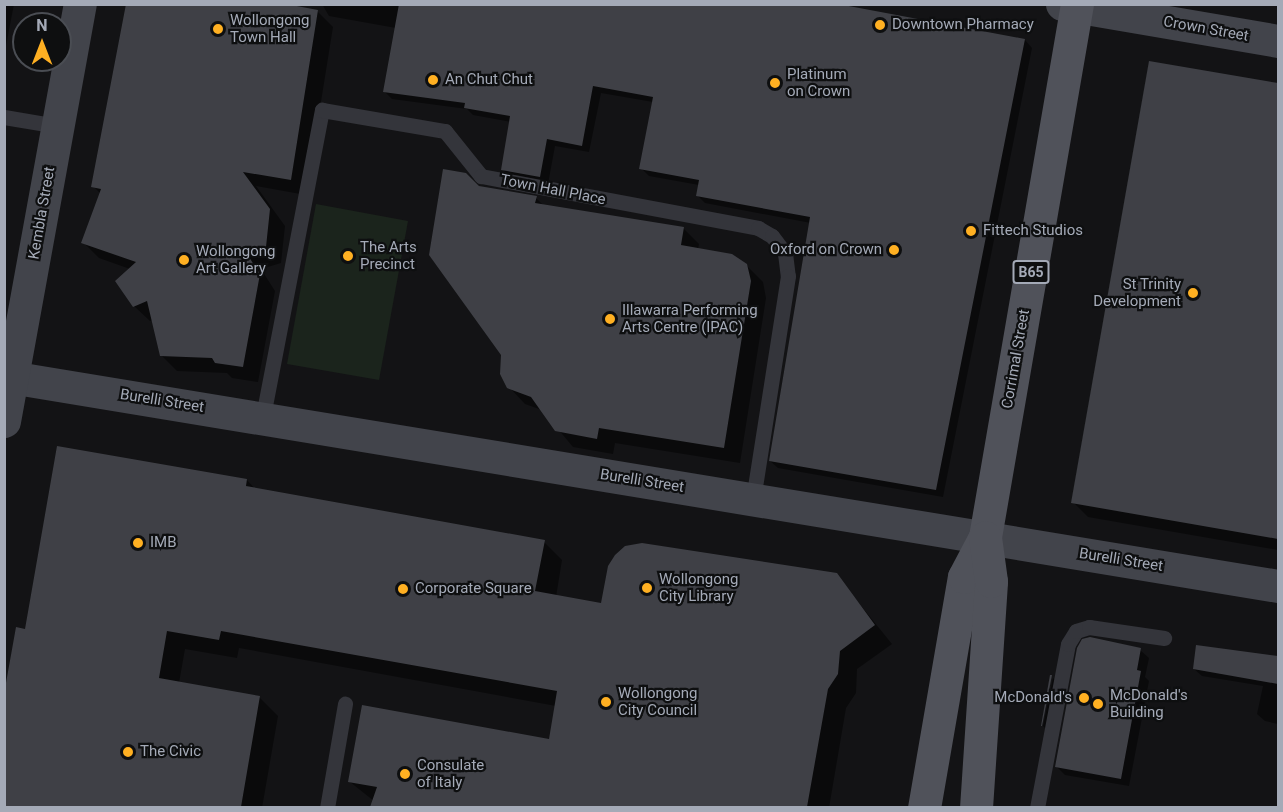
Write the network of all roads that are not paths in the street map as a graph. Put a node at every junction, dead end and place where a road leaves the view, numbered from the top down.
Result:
1 (81, 4) edge
2 (1072, 5) edge
3 (1278, 41) edge
4 (4, 117) edge
5 (58, 126) junction
6 (8, 377) edge
7 (262, 416) junction
8 (4, 422) edge
9 (753, 499) junction
10 (985, 537) junction
11 (1278, 586) edge
12 (1164, 638) dead end
13 (345, 704) dead end
14 (327, 807) edge
15 (924, 807) edge
16 (976, 807) edge
17 (1037, 807) edge

1 - 5 main road, Kembla Street
2 - 3 main road, Crown Street
2 - 10 main road, Corrimal Street / B65
4 - 5 lane
5 - 6 main road, Kembla Street
6 - 7 main road, Burelli Street
6 - 8 main road, Kembla Street
7 - 9 main road, Burelli Street
7 - 9 lane, Town Hall Place
9 - 10 main road, Burelli Street
10 - 11 main road, Burelli Street
10 - 15 main road, Corrimal Street / B65
10 - 16 main road, Corrimal Street
12 - 17 lane
13 - 14 lane

